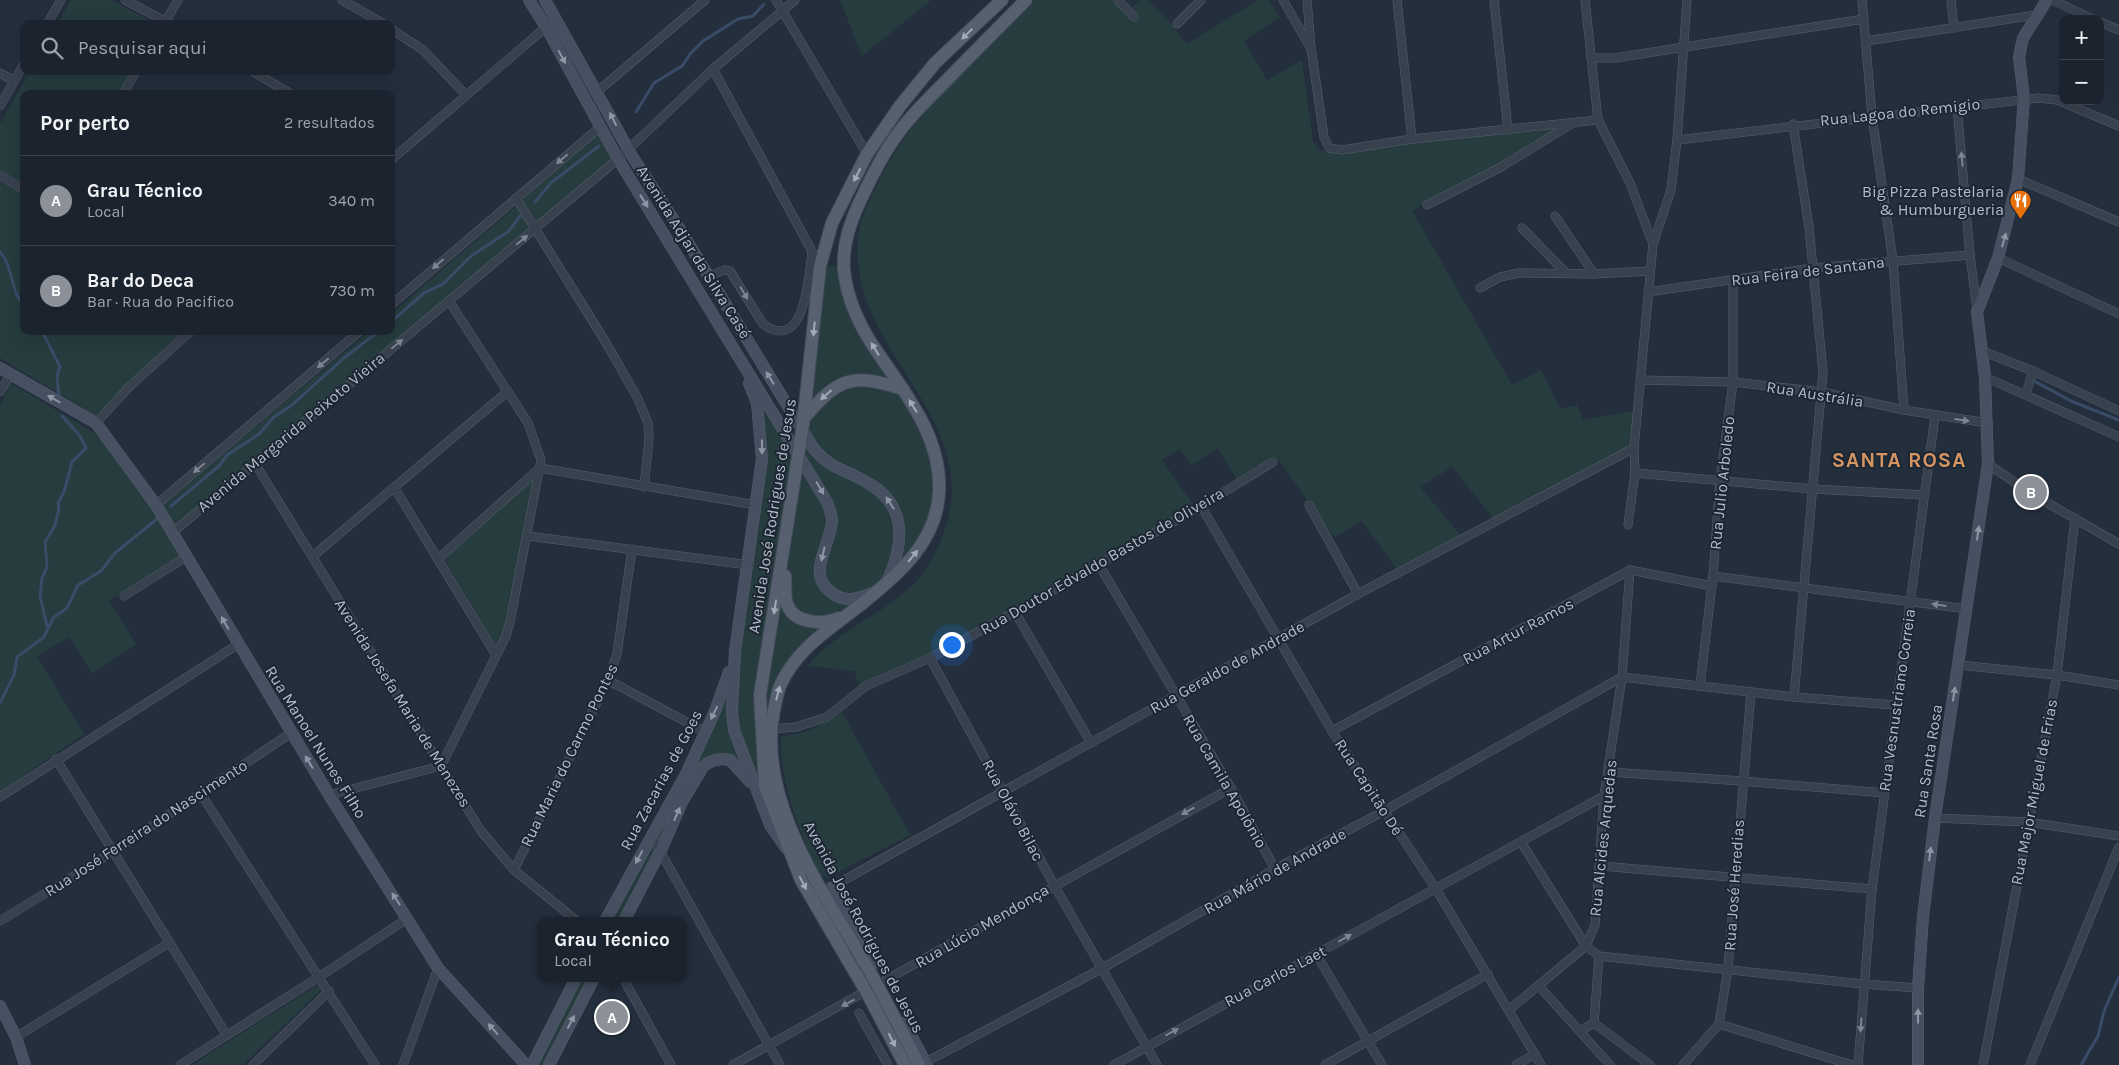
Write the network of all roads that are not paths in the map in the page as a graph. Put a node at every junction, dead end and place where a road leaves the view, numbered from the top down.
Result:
1 (61, 0) edge
2 (125, 0) edge
3 (178, 0) edge
4 (342, 0) edge
5 (529, 0) edge
6 (545, 0) edge
7 (704, 0) edge
8 (776, 0) edge
9 (795, 0) edge
10 (1002, 0) edge
11 (1026, 0) edge
12 (1118, 0) edge
13 (1201, 0) edge
14 (1283, 0) edge
15 (1307, 0) edge
16 (1397, 0) edge
17 (1494, 0) edge
18 (1585, 0) edge
19 (1687, 0) edge
20 (1862, 0) edge
21 (1951, 0) edge
22 (2047, 0) edge
23 (2052, 0) edge
24 (783, 11) junction
25 (2036, 15) junction
26 (2084, 15) edge
27 (1134, 17) dead end
28 (1864, 18) junction
29 (49, 20) edge
30 (161, 20) edge
31 (168, 20) edge
32 (377, 20) edge
33 (1177, 24) dead end
34 (2104, 24) edge
35 (546, 27) junction
36 (1954, 28) junction
37 (2119, 30) edge
38 (395, 32) edge
39 (1866, 41) junction
40 (1685, 46) junction
41 (1311, 48) junction
42 (1591, 58) junction
43 (714, 69) junction
44 (20, 71) edge
45 (0, 73) edge
46 (134, 75) edge
47 (259, 75) edge
48 (14, 81) junction
49 (125, 90) edge
50 (284, 90) edge
51 (598, 90) junction
52 (466, 95) junction
53 (2024, 98) junction
54 (0, 106) edge
55 (1957, 106) junction
56 (1872, 116) junction
57 (1598, 120) junction
58 (1575, 121) junction
59 (1793, 124) junction
60 (2119, 126) edge
61 (600, 128) junction
62 (1508, 130) junction
63 (1412, 139) junction
64 (1677, 140) junction
65 (628, 150) junction
66 (867, 154) junction
67 (395, 157) edge
68 (618, 159) junction
69 (0, 175) edge
70 (2018, 179) junction
71 (20, 188) edge
72 (516, 198) junction
73 (1427, 205) dead end
74 (1555, 216) dead end
75 (2119, 222) edge
76 (536, 228) junction
77 (1522, 228) dead end
78 (1654, 244) junction
79 (812, 252) junction
80 (1970, 255) junction
81 (1998, 258) junction
82 (1893, 261) junction
83 (820, 266) junction
84 (1813, 268) junction
85 (1650, 271) junction
86 (1566, 273) junction
87 (1594, 274) junction
88 (708, 277) junction
89 (1733, 280) junction
90 (1480, 288) dead end
91 (1648, 292) junction
92 (448, 301) junction
93 (395, 302) edge
94 (1977, 312) junction
95 (2119, 314) edge
96 (187, 335) edge
97 (355, 335) edge
98 (736, 350) junction
99 (1982, 351) junction
100 (0, 368) edge
101 (2032, 371) junction
102 (11, 374) junction
103 (1985, 378) junction
104 (1640, 380) junction
105 (1733, 382) junction
106 (903, 389) junction
107 (0, 392) edge
108 (507, 392) junction
109 (1822, 392) junction
110 (2026, 394) junction
111 (1904, 410) junction
112 (2119, 411) edge
113 (1935, 416) junction
114 (804, 421) junction
115 (96, 423) junction
116 (1988, 423) junction
117 (2119, 437) edge
118 (1634, 448) junction
119 (254, 462) junction
120 (1273, 462) dead end
121 (1988, 464) junction
122 (540, 468) junction
123 (1635, 473) junction
124 (1720, 480) junction
125 (394, 487) junction
126 (644, 487) junction
127 (1813, 489) junction
128 (1925, 495) junction
129 (156, 505) junction
130 (756, 505) junction
131 (1310, 505) dead end
132 (1201, 506) junction
133 (2075, 518) junction
134 (1628, 525) dead end
135 (172, 533) junction
136 (528, 536) junction
137 (2119, 544) edge
138 (632, 549) junction
139 (313, 556) junction
140 (186, 557) junction
141 (439, 558) junction
142 (783, 559) junction
143 (1098, 563) junction
144 (749, 565) junction
145 (1630, 570) junction
146 (1714, 576) junction
147 (884, 586) junction
148 (1712, 586) junction
149 (1804, 586) junction
150 (1358, 594) junction
151 (124, 596) dead end
152 (1910, 601) junction
153 (1967, 608) junction
154 (852, 612) junction
155 (1015, 612) junction
156 (1279, 638) junction
157 (237, 645) junction
158 (735, 651) junction
159 (496, 655) junction
160 (930, 658) junction
161 (1959, 666) junction
162 (2057, 674) junction
163 (1622, 677) junction
164 (608, 680) junction
165 (2119, 685) edge
166 (1700, 686) junction
167 (1751, 692) junction
168 (1175, 694) junction
169 (1794, 696) junction
170 (1895, 705) junction
171 (770, 729) junction
172 (1332, 731) junction
173 (705, 732) junction
174 (291, 734) junction
175 (1091, 743) junction
176 (56, 759) junction
177 (441, 766) junction
178 (1609, 772) junction
179 (1742, 781) junction
180 (1231, 788) junction
181 (1004, 790) junction
182 (1885, 793) junction
183 (201, 794) junction
184 (329, 795) junction
185 (759, 796) junction
186 (1604, 796) junction
187 (0, 797) edge
188 (1384, 812) junction
189 (1935, 818) junction
190 (2028, 822) junction
191 (651, 835) junction
192 (2119, 836) edge
193 (1521, 842) junction
194 (2119, 847) edge
195 (661, 850) junction
196 (113, 852) junction
197 (789, 852) junction
198 (1600, 866) junction
199 (1275, 869) junction
200 (514, 870) junction
201 (1734, 877) junction
202 (1054, 885) junction
203 (827, 889) junction
204 (1436, 889) junction
205 (1872, 889) junction
206 (572, 917) edge
207 (607, 917) edge
208 (626, 917) edge
209 (408, 918) junction
210 (0, 921) edge
211 (169, 943) junction
212 (1586, 946) junction
213 (1316, 954) junction
214 (1598, 956) junction
215 (438, 968) junction
216 (1728, 968) junction
217 (1101, 969) junction
218 (1488, 974) junction
219 (319, 977) junction
220 (574, 982) edge
221 (592, 982) edge
222 (625, 982) edge
223 (1864, 984) junction
224 (1539, 986) junction
225 (876, 988) junction
226 (1918, 988) junction
227 (329, 991) junction
228 (0, 1006) edge
229 (1510, 1009) junction
230 (859, 1013) dead end
231 (1594, 1023) junction
232 (1719, 1024) junction
233 (1580, 1031) junction
234 (226, 1034) junction
235 (16, 1037) junction
236 (1368, 1042) junction
237 (769, 1045) junction
238 (1147, 1046) junction
239 (1535, 1054) junction
240 (515, 1060) edge
241 (924, 1064) edge
242 (25, 1065) edge
243 (180, 1065) edge
244 (253, 1065) edge
245 (375, 1065) edge
246 (403, 1065) edge
247 (526, 1065) edge
248 (532, 1065) edge
249 (549, 1065) edge
250 (671, 1065) edge
251 (733, 1065) edge
252 (780, 1065) edge
253 (888, 1065) edge
254 (905, 1065) edge
255 (1114, 1065) edge
256 (1157, 1065) edge
257 (1325, 1065) edge
258 (1382, 1065) edge
259 (1516, 1065) edge
260 (1541, 1065) edge
261 (1610, 1065) edge
262 (1650, 1065) edge
263 (1683, 1065) edge
264 (1852, 1065) edge
265 (1858, 1065) edge
266 (1918, 1065) edge
267 (1983, 1065) edge
268 (2030, 1065) edge

1 - 29 street
2 - 30 street
3 - 31 street
4 - 32 street
5 - 35 street, Avenida Adjar da Silva Casé
6 - 51 street, Avenida Adjar da Silva Casé
7 - 51 street
8 - 24 street
9 - 24 street, Avenida Margarida Peixoto Vieira
10 -> 66 main road, Avenida José Rodrigues de Jesus
106 -> 11 main road, Avenida José Rodrigues de Jesus
12 - 27 street
13 - 33 street
14 - 41 street
15 - 41 street
16 - 63 street
17 - 62 street
18 - 42 street
19 - 40 street
20 - 28 street
21 - 36 street
22 - 25 street
23 - 26 street
24 - 43 street, Avenida Margarida Peixoto Vieira
24 - 66 street
25 - 36 street
25 - 53 street
28 - 39 street
28 - 40 street
34 - 37 street
35 - 52 street
35 -> 61 street, Avenida Adjar da Silva Casé
36 - 39 street
38 - 52 street
39 - 56 street
40 - 42 street
40 - 64 street
41 - 63 street
42 - 57 street
43 - 65 street, Avenida Margarida Peixoto Vieira
43 - 79 street
44 - 48 street
45 - 48 street
46 - 49 street
47 - 50 street
48 - 54 street
65 -> 51 street, Avenida Adjar da Silva Casé
52 - 67 street
53 - 55 street, Rua Lagoa do Remigio
53 - 60 street, Rua Lagoa do Remigio
53 - 70 street
55 - 56 street, Rua Lagoa do Remigio
80 -> 55 street
56 - 59 street, Rua Lagoa do Remigio
56 - 82 street
57 - 58 street
57 - 78 street
58 - 62 street
58 - 73 street
59 - 64 street, Rua Lagoa do Remigio
59 - 84 street
61 - 68 street, Avenida Adjar da Silva Casé
61 -> 72 street
62 - 63 street
64 - 78 street
65 - 68 street, Avenida Margarida Peixoto Vieira
65 - 88 street, Avenida Adjar da Silva Casé
66 -> 83 main road, Avenida José Rodrigues de Jesus
68 - 76 street, Avenida Margarida Peixoto Vieira
68 -> 98 street, Avenida Adjar da Silva Casé
69 - 71 street
70 - 75 street
81 -> 70 street
72 - 76 street
72 -> 93 street
74 - 87 street
92 -> 76 street, Avenida Margarida Peixoto Vieira
76 - 126 street
77 - 86 street
78 - 85 street
79 - 83 street
88 -> 79 street
80 - 82 street, Rua Feira de Santana
80 - 94 street
81 - 94 street
81 - 95 street
82 - 84 street, Rua Feira de Santana
82 - 111 street
83 -> 114 main road, Avenida José Rodrigues de Jesus
84 - 89 street, Rua Feira de Santana
84 - 109 street
85 - 87 street
85 - 91 street
86 - 87 street
86 - 90 street
147 -> 88 street, Avenida Adjar da Silva Casé
89 - 91 street, Rua Feira de Santana
89 - 105 street, Rua Julio Arboledo
91 - 104 street
92 - 108 street
119 -> 92 street, Avenida Margarida Peixoto Vieira
94 - 99 street, Rua Santa Rosa
96 - 115 street
97 -> 129 street, Avenida Margarida Peixoto Vieira
98 -> 130 street
98 -> 147 street, Avenida Adjar da Silva Casé
99 - 101 street
99 - 103 street, Rua Santa Rosa
100 - 102 street
101 - 110 street
101 - 112 street
102 - 107 street
115 -> 102 street
103 - 110 street
103 - 116 street, Rua Santa Rosa
104 - 105 street, Rua Austrália
104 - 118 street
105 - 109 street, Rua Austrália
105 - 124 street, Rua Julio Arboledo
106 -> 114 main road
147 -> 106 main road, Avenida José Rodrigues de Jesus
108 - 122 street
108 - 125 street
109 - 111 street, Rua Austrália
109 - 127 street
110 - 117 street
111 - 113 street, Rua Austrália
113 -> 116 street, Rua Austrália
113 - 128 street, Rua Vesnustriano Correia
114 - 142 main road, Avenida José Rodrigues de Jesus, bridge
115 - 129 street, Rua Manoel Nunes Filho
116 - 121 street, Rua Santa Rosa
118 - 123 street
118 - 150 street, Rua Geraldo de Andrade
119 - 135 street, Avenida Margarida Peixoto Vieira
119 - 139 street, Avenida Josefa Maria de Menezes
120 - 132 street, Rua Doutor Edvaldo Bastos de Oliveira
121 - 133 street
153 -> 121 street, Rua Santa Rosa
122 - 126 street
122 - 136 street
122 - 141 street
123 - 124 street
123 - 134 street
124 - 127 street
124 - 146 street, Rua Julio Arboledo
125 - 139 street
125 - 141 street
126 - 130 street
127 - 128 street
127 - 149 street
128 - 152 street, Rua Vesnustriano Correia
129 - 135 street, Rua Manoel Nunes Filho
130 - 144 street
131 - 150 street
132 - 143 street, Rua Doutor Edvaldo Bastos de Oliveira
132 - 156 street, Rua Capitão Dé
133 - 137 street
133 - 162 street, Rua Major Miguel de Frias
135 - 140 street, Rua Manoel Nunes Filho
136 - 138 street
136 - 159 street
138 - 144 street
138 - 164 street, Rua Maria do Carmo Pontes
139 - 177 street, Avenida Josefa Maria de Menezes
140 - 151 street
157 -> 140 street, Rua Manoel Nunes Filho
141 - 159 street
142 - 154 main road
142 -> 197 main road, Avenida José Rodrigues de Jesus
143 - 155 street, Rua Doutor Edvaldo Bastos de Oliveira
143 - 168 street, Rua Camila Apolônio
144 - 158 street
145 - 148 street
145 - 163 street, Rua Alcides Arquedas
145 - 172 street, Rua Artur Ramos
146 - 148 street, Rua Julio Arboledo
146 - 149 street
147 - 154 main road, Avenida José Rodrigues de Jesus
148 - 166 street, Rua Julio Arboledo
149 - 152 street
149 - 169 street
150 - 156 street, Rua Geraldo de Andrade
153 -> 152 street
152 - 170 street, Rua Vesnustriano Correia
153 - 161 street, Rua Santa Rosa
171 -> 154 main road, Avenida José Rodrigues de Jesus
155 - 160 street, Rua Doutor Edvaldo Bastos de Oliveira
155 - 175 street
156 - 168 street, Rua Geraldo de Andrade
156 - 172 street, Rua Capitão Dé
157 - 174 street, Rua Manoel Nunes Filho
157 - 176 street
158 -> 173 street, Rua Zacarias de Goes
158 - 185 street
159 - 177 street
160 - 171 street, Rua Doutor Edvaldo Bastos de Oliveira
160 - 181 street, Rua Olávo Bilac
161 - 162 street
189 -> 161 street, Rua Santa Rosa
162 - 165 street
162 - 190 street, Rua Major Miguel de Frias
163 - 166 street
163 - 178 street, Rua Alcides Arquedas
163 - 188 street, Rua Mário de Andrade
164 - 173 street
164 - 200 street, Rua Maria do Carmo Pontes
166 - 167 street
167 - 169 street
167 - 179 street, Rua José Heredias
168 - 175 street, Rua Geraldo de Andrade
168 - 180 street, Rua Camila Apolônio
169 - 170 street
170 - 182 street, Rua Vesnustriano Correia
171 - 203 main road, Avenida José Rodrigues de Jesus
172 - 188 street, Rua Capitão Dé
173 - 191 street, Rua Zacarias de Goes
174 - 183 street, Rua José Ferreira do Nascimento
184 -> 174 street, Rua Manoel Nunes Filho
175 - 181 street, Rua Geraldo de Andrade
176 - 187 street
176 - 196 street
177 - 184 street
177 - 200 street, Avenida Josefa Maria de Menezes
178 - 179 street
178 - 186 street, Rua Alcides Arquedas
179 - 182 street
179 - 201 street, Rua José Heredias
180 - 199 street, Rua Camila Apolônio
180 -> 202 street, Rua Lúcio Mendonça
181 - 202 street, Rua Olávo Bilac
181 - 203 street, Rua Geraldo de Andrade
182 - 205 street, Rua Vesnustriano Correia
183 - 196 street, Rua José Ferreira do Nascimento
183 - 219 street
209 -> 184 street, Rua Manoel Nunes Filho
195 -> 185 street, Rua Zacarias de Goes
185 - 197 street
186 - 193 street, Rua Carlos Laet
186 - 198 street, Rua Alcides Arquedas
188 - 199 street, Rua Mário de Andrade
188 - 204 street, Rua Capitão Dé
189 - 190 street
226 -> 189 street, Rua Santa Rosa
190 - 192 street
190 - 267 street, Rua Major Miguel de Frias
191 - 195 street
191 -> 207 street, Rua Zacarias de Goes
193 - 204 street, Rua Carlos Laet
193 - 212 street
194 - 268 street
195 - 208 street, Rua Zacarias de Goes
195 - 237 street
196 - 210 street, Rua José Ferreira do Nascimento
196 - 211 street
197 -> 225 main road, Avenida José Rodrigues de Jesus
198 - 201 street
198 - 212 street, Rua Alcides Arquedas
199 - 217 street, Rua Mário de Andrade
200 - 206 street, Avenida Josefa Maria de Menezes
201 - 205 street
201 - 216 street, Rua José Heredias
202 - 217 street, Rua Olávo Bilac
202 - 225 street, Rua Lúcio Mendonça
203 - 225 main road, Avenida José Rodrigues de Jesus
213 -> 204 street, Rua Carlos Laet
204 - 218 street, Rua Capitão Dé
205 - 223 street, Rua Vesnustriano Correia
209 - 215 street, Rua Manoel Nunes Filho
209 - 219 street
211 - 234 street
211 - 235 street
212 - 214 street
212 - 224 street, Rua Alcides Arquedas
213 - 236 street
238 -> 213 street, Rua Carlos Laet
214 - 216 street
214 - 231 street
240 -> 215 street, Rua Manoel Nunes Filho
215 - 246 street
216 - 223 street
216 - 232 street, Rua José Heredias
217 - 238 street, Rua Olávo Bilac
217 - 241 street, Rua Mário de Andrade
218 - 229 street, Rua Capitão Dé
218 - 236 street
219 - 227 street
219 - 234 street
220 - 248 street
249 -> 221 street
222 - 250 street
223 - 226 street
223 -> 265 street, Rua Vesnustriano Correia
224 - 229 street, Rua Alcides Arquedas
224 - 233 street
225 -> 237 street, Rua Lúcio Mendonça
225 - 241 main road, Avenida José Rodrigues de Jesus
225 -> 254 main road, Avenida José Rodrigues de Jesus
266 -> 226 street, Rua Santa Rosa
227 - 244 street
227 - 245 street
228 - 235 street
229 - 239 street, Rua Capitão Dé
230 - 253 street
231 - 233 street
231 - 262 street
232 - 263 street
232 - 264 street
233 - 261 street
234 - 243 street
235 - 242 street
236 - 257 street
236 - 258 street
237 - 251 street, Rua Lúcio Mendonça
237 - 252 street
238 - 255 street, Rua Carlos Laet
238 - 256 street, Rua Olávo Bilac
239 - 259 street
239 - 260 street, Rua Capitão Dé
240 - 247 street, Rua Manoel Nunes Filho

